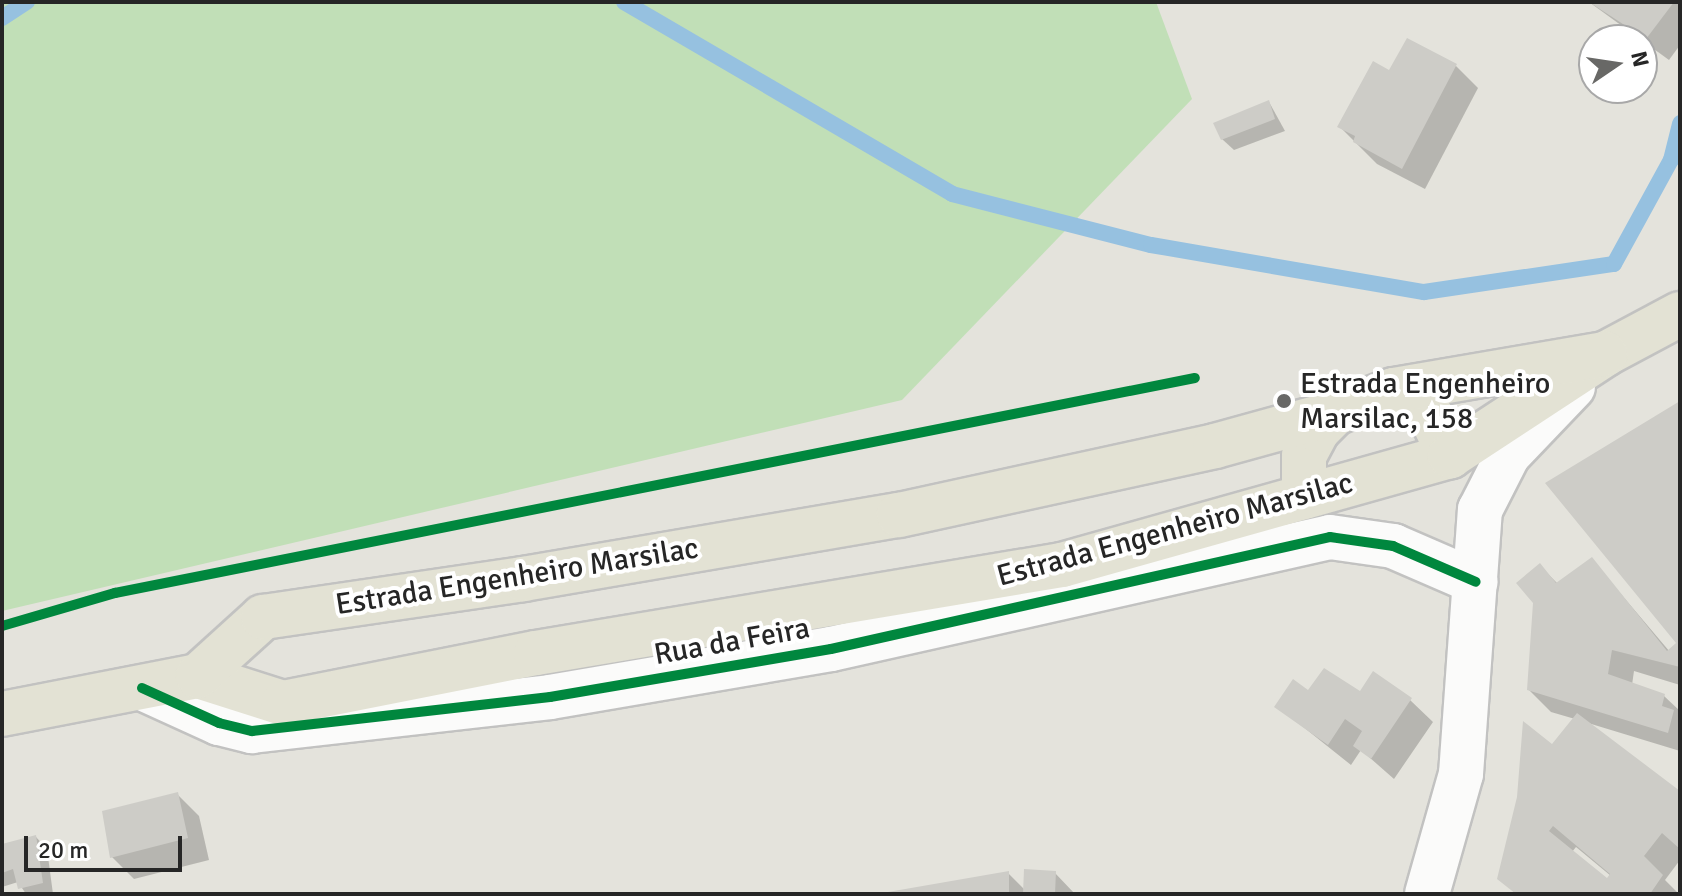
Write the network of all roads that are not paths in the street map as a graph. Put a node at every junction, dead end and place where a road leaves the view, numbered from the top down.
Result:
1 (1680, 314) edge
2 (1605, 354) junction
3 (1394, 390) junction
4 (1335, 413) junction
5 (1450, 456) junction
6 (1304, 497) junction
7 (1480, 510) junction
8 (1330, 537) junction
9 (1476, 582) junction
10 (198, 676) junction
11 (142, 688) junction
12 (2, 714) edge
13 (1427, 894) edge

1 - 2 main road, Estrada Engenheiro Marsilac
2 - 3 main road, Estrada Engenheiro Marsilac
2 - 5 main road, Estrada Engenheiro Marsilac
2 - 7 street
3 - 4 main road, Estrada Engenheiro Marsilac
3 - 5 main road
4 - 6 main road
4 - 10 main road, Estrada Engenheiro Marsilac
5 - 6 main road, Estrada Engenheiro Marsilac
5 - 7 street
6 - 8 street
6 - 10 main road, Estrada Engenheiro Marsilac
7 - 9 street
8 - 9 street
8 - 11 street, Rua da Feira
9 - 13 street
10 - 11 main road, Estrada Engenheiro Marsilac
11 - 12 main road, Estrada Engenheiro Marsilac

